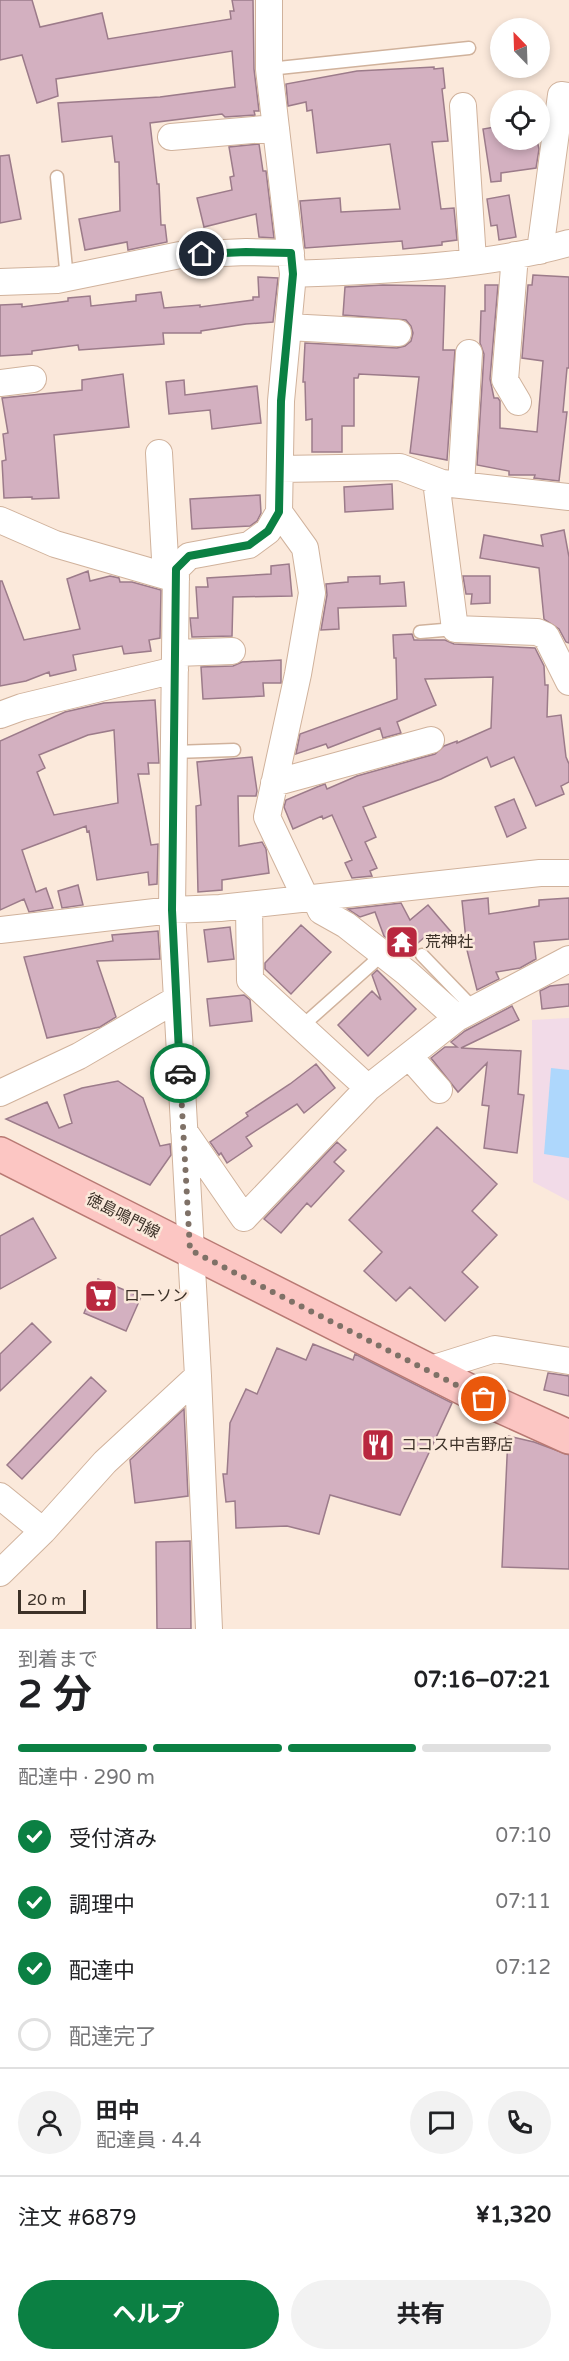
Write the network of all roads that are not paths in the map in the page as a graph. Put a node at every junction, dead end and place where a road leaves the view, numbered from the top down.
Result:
1 (269, 0) edge
2 (469, 48) dead end
3 (269, 69) junction
4 (569, 96) edge
5 (463, 106) dead end
6 (276, 128) junction
7 (563, 132) edge
8 (171, 137) dead end
9 (561, 169) edge
10 (57, 177) dead end
11 (569, 243) edge
12 (540, 251) junction
13 (515, 255) junction
14 (473, 260) junction
15 (292, 264) junction
16 (67, 279) junction
17 (0, 282) edge
18 (288, 327) junction
19 (398, 333) dead end
20 (469, 353) dead end
21 (33, 379) dead end
22 (0, 383) edge
23 (518, 402) dead end
24 (159, 453) dead end
25 (280, 469) junction
26 (436, 481) junction
27 (461, 485) junction
28 (568, 493) edge
29 (279, 512) junction
30 (0, 520) edge
31 (171, 578) junction
32 (455, 629) junction
33 (420, 632) dead end
34 (232, 651) dead end
35 (176, 661) junction
36 (569, 682) edge
37 (0, 715) edge
38 (430, 740) dead end
39 (234, 750) dead end
40 (174, 752) junction
41 (274, 783) junction
42 (569, 873) edge
43 (310, 898) junction
44 (249, 905) junction
45 (172, 910) junction
46 (0, 930) edge
47 (383, 954) junction
48 (422, 955) dead end
49 (569, 959) edge
50 (177, 999) junction
51 (466, 1014) junction
52 (301, 1027) junction
53 (409, 1056) junction
54 (368, 1088) junction
55 (440, 1090) dead end
56 (0, 1093) edge
57 (184, 1131) junction
58 (0, 1154) edge
59 (190, 1250) junction
60 (569, 1361) edge
61 (428, 1370) junction
62 (198, 1376) junction
63 (569, 1437) edge
64 (0, 1496) edge
65 (43, 1531) junction
66 (0, 1573) edge
67 (209, 1629) edge

1 - 3 street
2 - 3 lane
3 - 6 street
4 - 7 street
5 - 14 street
6 - 8 street
6 - 15 street
7 - 9 street
9 - 12 street
10 - 16 lane
11 - 12 street
12 - 13 street
13 - 14 street
13 - 23 street
14 - 15 street
15 - 16 street
15 - 18 street
16 - 17 street
18 - 19 street
18 - 25 street
20 - 27 street
21 - 22 street
24 - 31 street
25 - 26 street
25 - 29 street
26 - 27 street
26 - 32 street
27 - 28 street
29 - 31 street
29 - 41 street
30 - 31 street
31 - 35 street
32 - 33 lane
32 - 36 street
34 - 35 street
35 - 37 street
35 - 40 street
38 - 41 street
39 - 40 lane
40 - 45 street
41 - 43 street
42 - 43 street
43 - 44 street
43 - 47 street
44 - 45 street
44 - 52 street
45 - 46 street
45 - 50 street
47 - 51 street
47 - 52 lane
48 - 51 lane
49 - 51 street
50 - 56 street
50 - 57 street
51 - 53 street
52 - 54 street
53 - 54 street
53 - 55 street
54 - 57 street
57 - 59 street
58 - 59 main road, 徳島鳴門線
59 - 61 main road, 徳島鳴門線
59 - 62 street
60 - 61 street
61 - 63 main road, 徳島鳴門線
62 - 65 street
62 - 67 street
64 - 65 street
65 - 66 street

